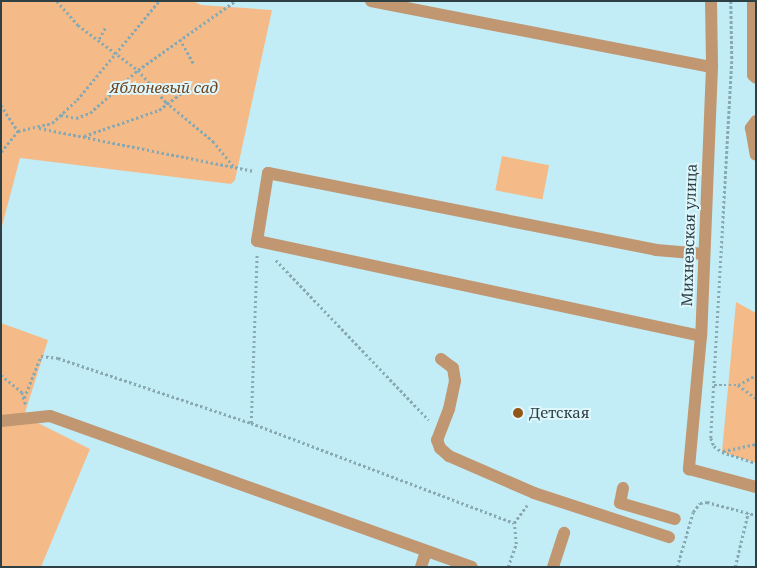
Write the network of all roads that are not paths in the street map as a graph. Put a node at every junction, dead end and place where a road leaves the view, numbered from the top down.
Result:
1 (371, 1) edge
2 (711, 1) edge
3 (753, 1) edge
4 (712, 67) junction
5 (756, 78) edge
6 (756, 121) edge
7 (756, 155) edge
8 (704, 254) junction
9 (701, 336) junction
10 (441, 360) dead end
11 (1, 420) edge
12 (756, 487) edge
13 (623, 488) dead end
14 (675, 519) dead end
15 (564, 533) dead end
16 (669, 538) dead end
17 (426, 552) junction
18 (421, 567) edge
19 (472, 567) edge
20 (553, 567) edge

1 - 4 street
2 - 4 street, Михневская улица
3 - 5 street
4 - 8 street, Михневская улица
6 - 7 street
8 - 9 street, Михневская улица
8 - 9 street
9 - 12 street, Михневская улица
10 - 16 street
11 - 17 street
13 - 14 street
15 - 20 street
17 - 18 street
17 - 19 street

